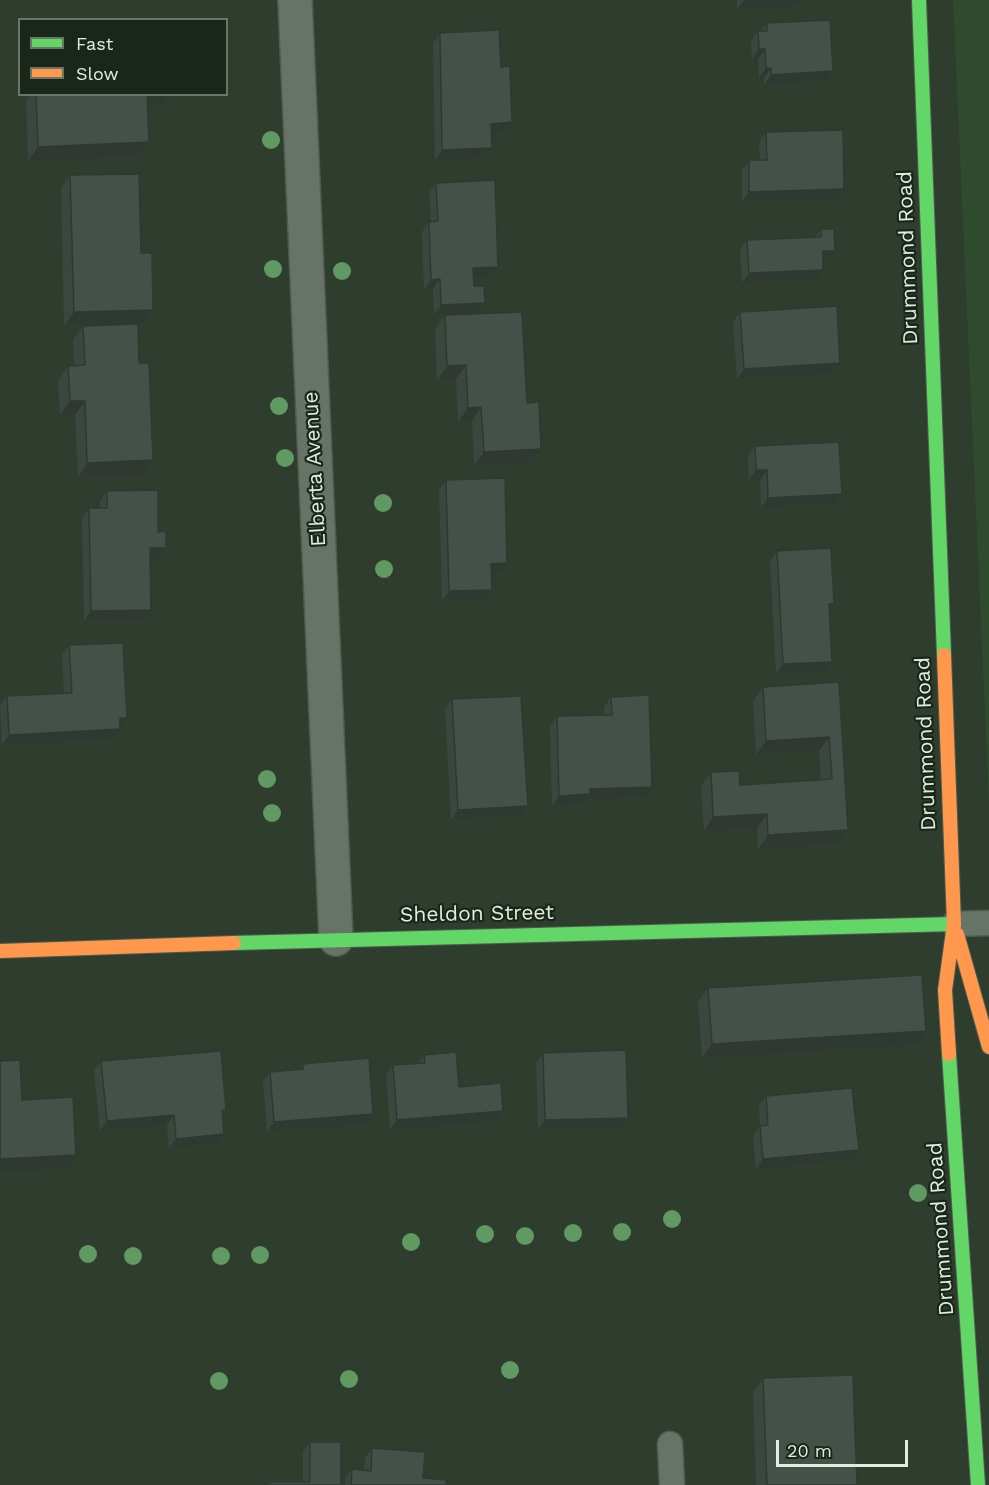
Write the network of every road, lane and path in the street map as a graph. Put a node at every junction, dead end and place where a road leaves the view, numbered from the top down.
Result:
1 (295, 0) edge
2 (918, 0) edge
3 (989, 923) edge
4 (954, 924) junction
5 (336, 939) junction
6 (0, 951) edge
7 (989, 1047) edge
8 (670, 1444) dead end
9 (672, 1485) edge
10 (978, 1485) edge

1 - 5 street, Elberta Avenue
2 - 4 main road, Drummond Road
3 - 4 lane
4 - 5 main road, Sheldon Street
4 - 7 main road
4 - 10 main road, Drummond Road
5 - 6 main road, Sheldon Street
8 - 9 lane

